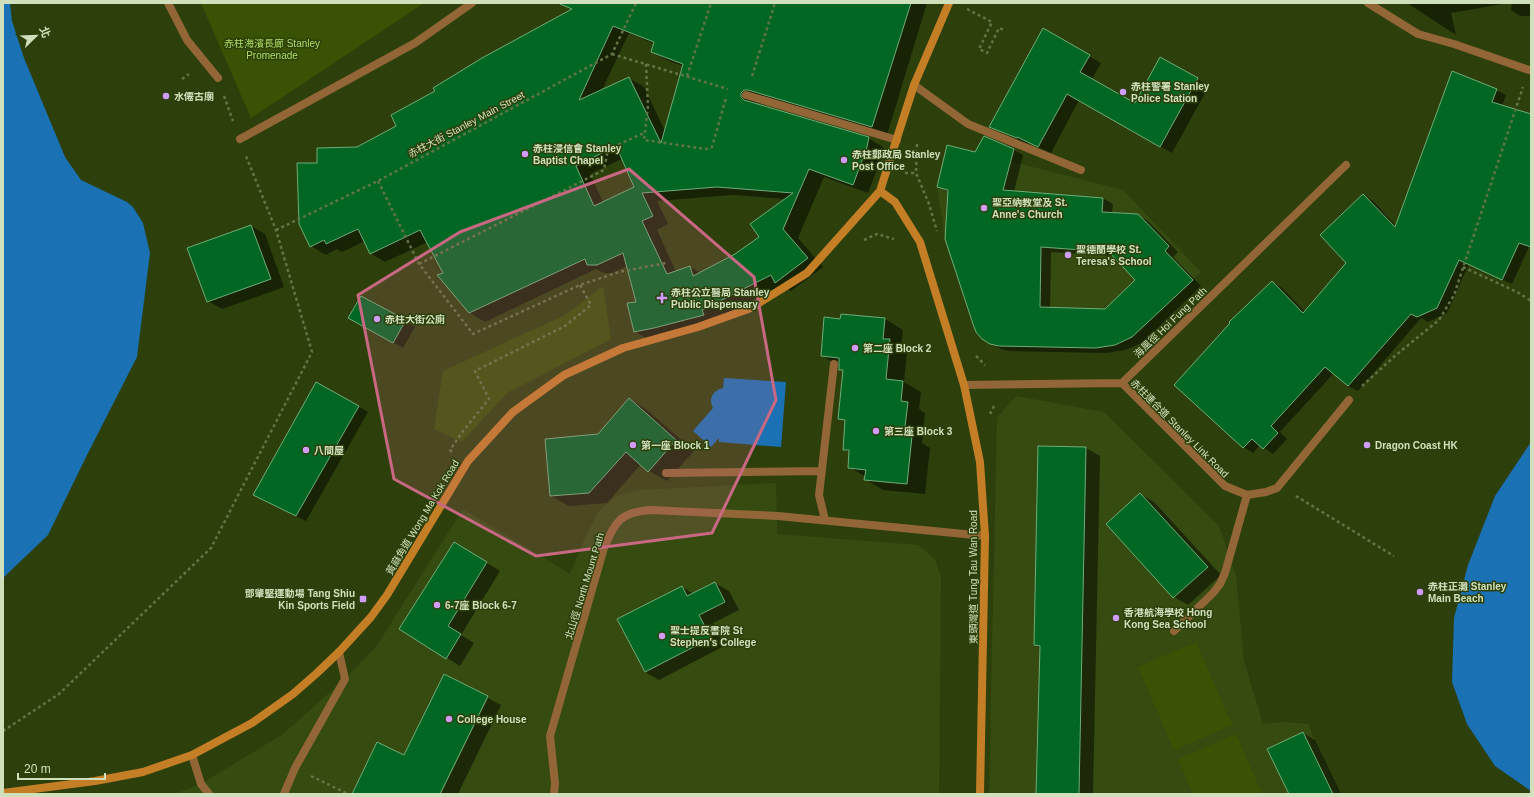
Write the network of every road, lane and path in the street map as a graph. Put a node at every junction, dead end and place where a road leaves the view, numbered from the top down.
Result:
1 (168, 3) edge
2 (472, 3) edge
3 (636, 3) edge
4 (711, 3) edge
5 (775, 3) edge
6 (949, 3) edge
7 (1368, 3) edge
8 (967, 9) dead end
9 (1005, 30) dead end
10 (612, 54) junction
11 (646, 64) junction
12 (1529, 70) joint
13 (687, 76) junction
14 (218, 78) joint
15 (914, 85) junction
16 (729, 89) junction
17 (746, 95) junction
18 (644, 133) junction
19 (240, 139) junction
20 (897, 140) junction
21 (1346, 165) dead end
22 (1080, 170) dead end
23 (378, 181) junction
24 (880, 192) junction
25 (276, 230) junction
26 (860, 241) dead end
27 (897, 244) dead end
28 (666, 263) dead end
29 (418, 264) junction
30 (1463, 266) junction
31 (580, 285) junction
32 (1531, 301) edge
33 (834, 364) dead end
34 (1122, 383) junction
35 (964, 386) junction
36 (1359, 390) dead end
37 (1349, 400) dead end
38 (463, 431) dead end
39 (822, 471) junction
40 (666, 473) dead end
41 (1247, 494) junction
42 (1292, 494) dead end
43 (825, 520) junction
44 (985, 536) junction
45 (1394, 556) dead end
46 (1174, 631) dead end
47 (339, 652) junction
48 (3, 731) edge
49 (192, 755) junction
50 (295, 768) junction
51 (3, 793) edge
52 (208, 794) edge
53 (284, 794) edge
54 (348, 794) edge
55 (554, 794) edge
56 (980, 794) edge

1 - 14 street
2 - 19 street
3 - 10 path
4 - 13 path
5 - 17 path
6 - 15 street, 黃麻角道 Wong Ma Kok Road
7 - 12 street
8 - 9 path
10 - 11 path
10 - 23 path, 赤柱大街 Stanley Main Street
11 - 13 path
11 - 18 path
12 - 30 path
13 - 16 path
14 - 19 path
15 - 20 street, 黃麻角道 Wong Ma Kok Road
15 - 22 street
16 - 17 path
16 - 18 path
17 - 20 street
18 - 29 path
19 - 25 path
20 - 24 street, 黃麻角道 Wong Ma Kok Road
21 - 34 street, 海風徑 Hoi Fung Path
23 - 25 path, 赤柱大街 Stanley Main Street
23 - 29 path
24 - 35 street, 東頭灣道 Tung Tau Wan Road
24 - 47 street, 黃麻角道 Wong Ma Kok Road
25 - 48 path
26 - 27 path
28 - 31 path
29 - 31 path
30 - 32 path
30 - 36 path
31 - 38 path
33 - 39 street
34 - 35 street
34 - 41 street, 赤柱連合道 Stanley Link Road
35 - 44 street, 東頭灣道 Tung Tau Wan Road
37 - 41 street, 赤柱連合道 Stanley Link Road
39 - 40 street
39 - 43 street
41 - 46 street
42 - 45 path
43 - 44 street, 北山徑 North Mount Path
43 - 55 street, 北山徑 North Mount Path
44 - 56 street, 東頭灣道 Tung Tau Wan Road
47 - 49 street, 黃麻角道 Wong Ma Kok Road
47 - 50 street
49 - 51 street, 黃麻角道 Wong Ma Kok Road
49 - 52 street
50 - 53 street
50 - 54 path

